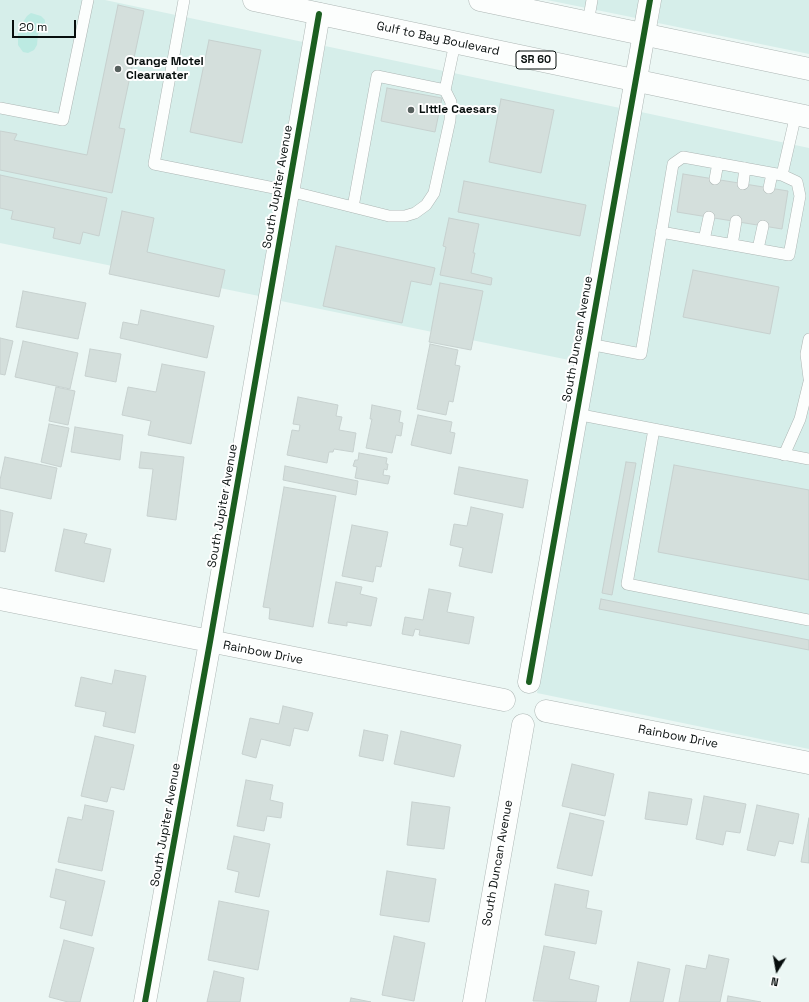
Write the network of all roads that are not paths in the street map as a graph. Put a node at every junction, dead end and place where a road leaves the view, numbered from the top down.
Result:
1 (88, 0) edge
2 (184, 0) edge
3 (254, 0) edge
4 (592, 0) edge
5 (650, 0) edge
6 (490, 1) edge
7 (319, 14) junction
8 (588, 22) junction
9 (644, 34) junction
10 (455, 43) junction
11 (809, 69) edge
12 (636, 81) junction
13 (445, 90) junction
14 (0, 108) edge
15 (802, 115) edge
16 (718, 163) junction
17 (745, 168) junction
18 (777, 174) junction
19 (715, 179) dead end
20 (743, 184) dead end
21 (769, 188) dead end
22 (289, 191) junction
23 (352, 207) junction
24 (709, 217) dead end
25 (736, 221) dead end
26 (762, 226) dead end
27 (661, 232) junction
28 (704, 240) junction
29 (732, 245) junction
30 (758, 249) junction
31 (809, 339) edge
32 (589, 344) junction
33 (809, 378) edge
34 (809, 382) edge
35 (576, 414) junction
36 (654, 429) junction
37 (784, 454) junction
38 (809, 459) edge
39 (0, 600) edge
40 (809, 620) edge
41 (210, 642) junction
42 (529, 682) junction
43 (504, 700) junction
44 (546, 710) junction
45 (523, 725) junction
46 (809, 763) edge
47 (145, 1002) edge
48 (474, 1002) edge

1 - 14 lane
2 - 22 lane
3 - 7 street, Gulf to Bay Boulevard / SR 60
4 - 8 lane
5 - 9 street, South Duncan Avenue
6 - 8 street
7 - 10 street, Gulf to Bay Boulevard / SR 60
7 - 22 street, South Jupiter Avenue
8 - 9 street
9 - 11 street
9 - 12 street, South Duncan Avenue
10 - 12 street, Gulf to Bay Boulevard / SR 60
10 - 13 lane
12 - 15 street, Gulf to Bay Boulevard / SR 60
12 - 32 street, South Duncan Avenue
13 - 23 lane
13 - 23 lane
15 - 18 lane
16 - 17 lane
16 - 19 lane
16 - 27 lane
17 - 18 lane
17 - 20 lane
18 - 21 lane
18 - 30 lane
22 - 23 lane
22 - 41 street, South Jupiter Avenue
24 - 28 lane
25 - 29 lane
26 - 30 lane
27 - 28 lane
27 - 32 lane
28 - 29 lane
29 - 30 lane
31 - 33 lane
32 - 35 street, South Duncan Avenue
34 - 37 lane
35 - 36 lane
35 - 42 street, South Duncan Avenue
36 - 37 lane
36 - 40 lane
37 - 38 lane
39 - 41 street, Rainbow Drive
41 - 43 street, Rainbow Drive
41 - 47 street, South Jupiter Avenue
42 - 43 street
42 - 44 street
43 - 45 street
44 - 45 street
44 - 46 street, Rainbow Drive
45 - 48 street, South Duncan Avenue

